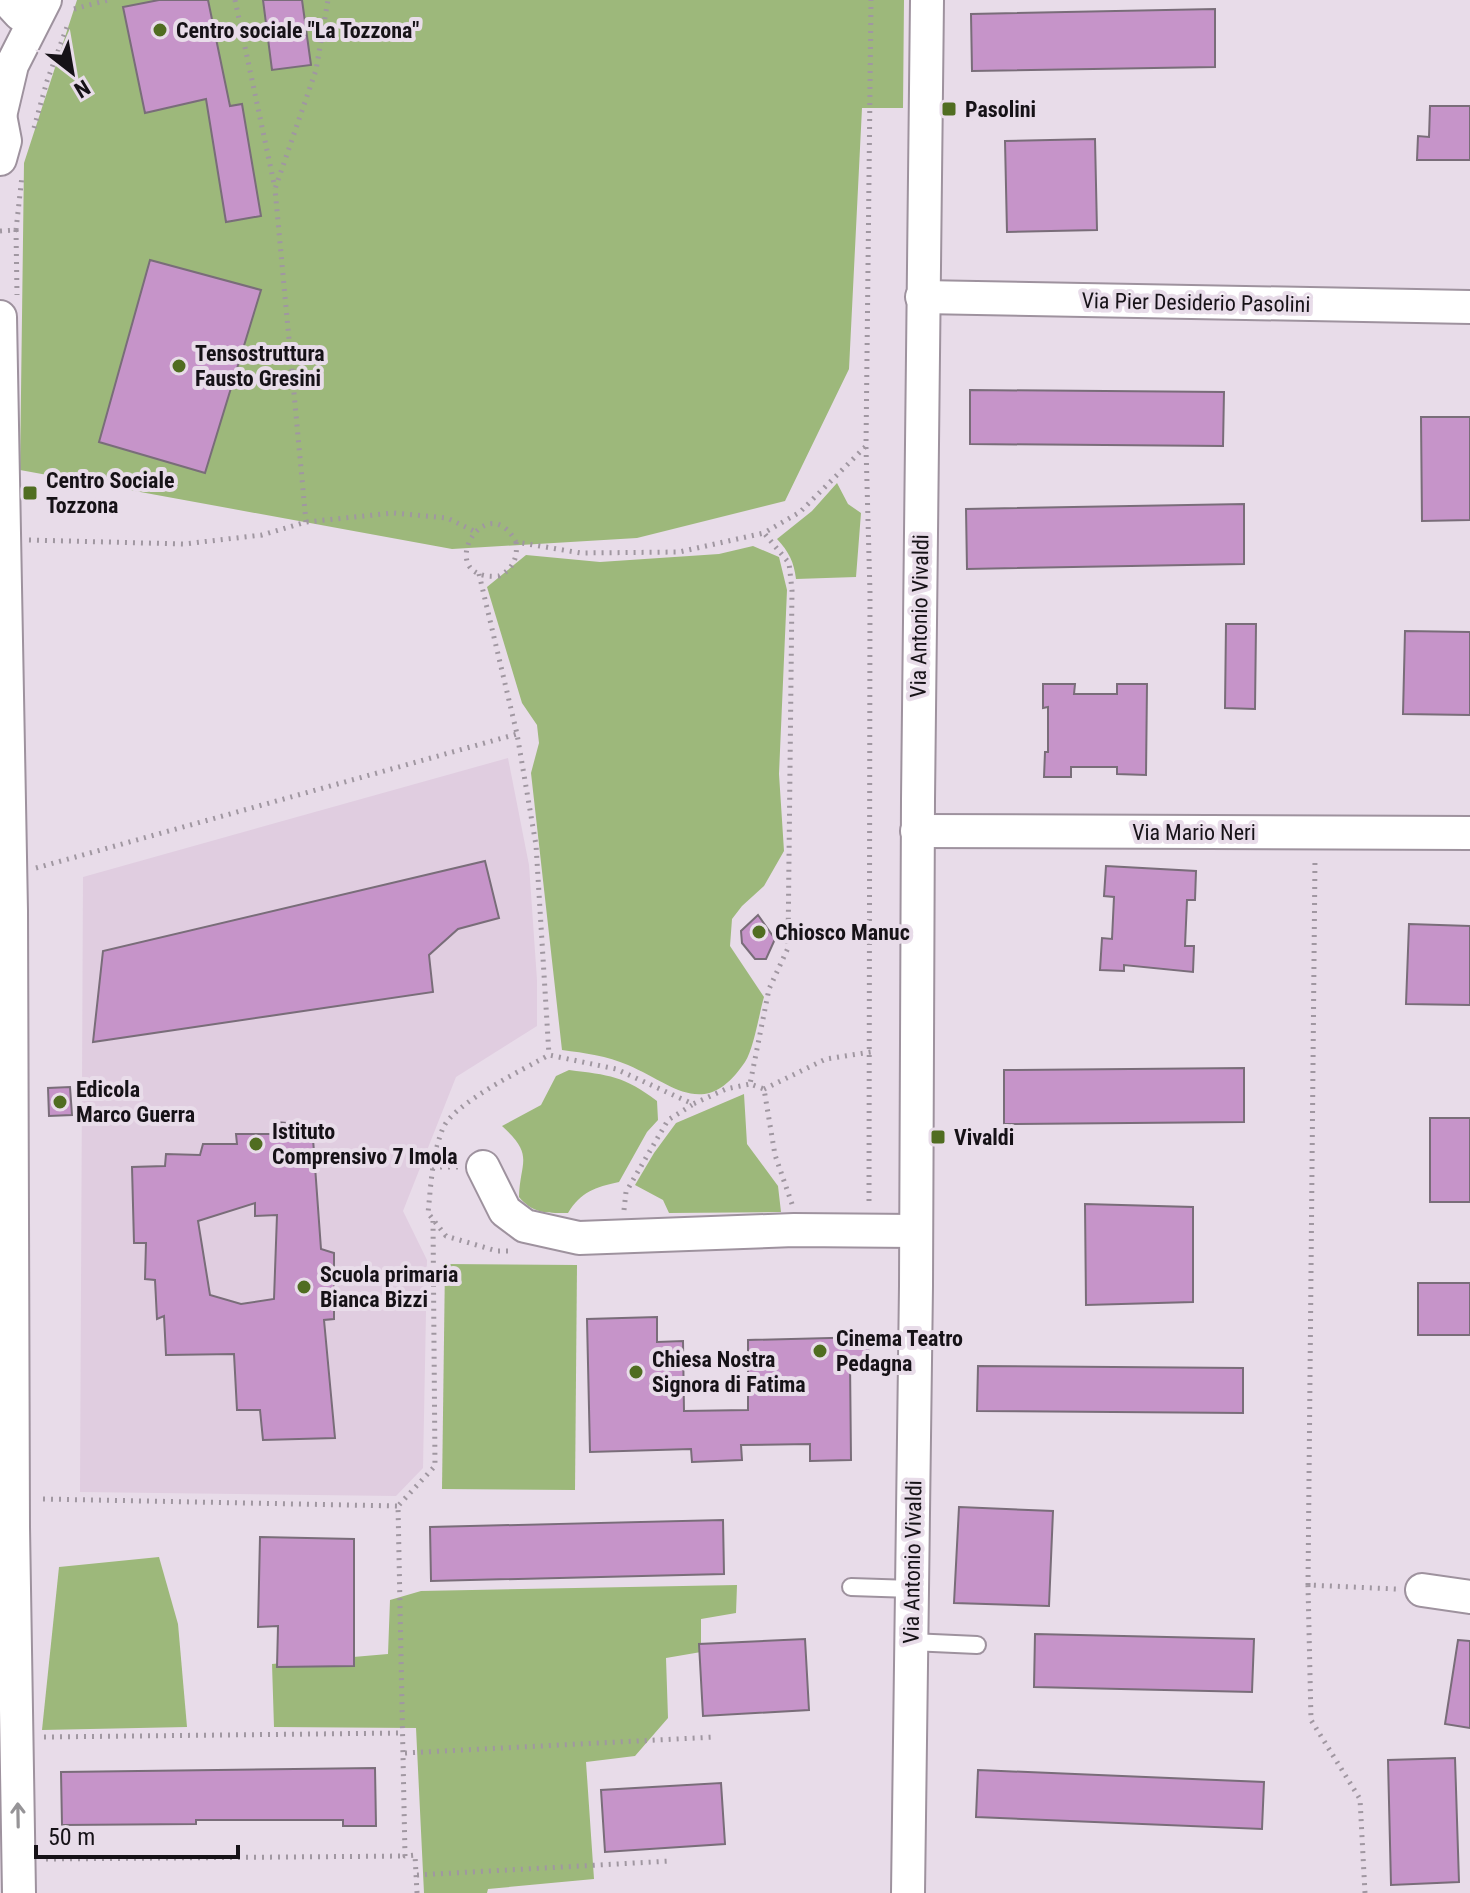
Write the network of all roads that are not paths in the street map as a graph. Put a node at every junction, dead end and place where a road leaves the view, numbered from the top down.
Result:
1 (927, 0) edge
2 (35, 5) edge
3 (0, 41) edge
4 (0, 116) edge
5 (0, 159) edge
6 (922, 297) junction
7 (1470, 307) edge
8 (0, 317) edge
9 (0, 335) edge
10 (917, 831) junction
11 (1470, 833) edge
12 (5, 837) edge
13 (6, 911) edge
14 (483, 1167) dead end
15 (916, 1231) junction
16 (6, 1515) edge
17 (851, 1587) dead end
18 (912, 1589) junction
19 (1422, 1590) road end
20 (1470, 1597) edge
21 (911, 1642) junction
22 (977, 1645) dead end
23 (19, 1893) edge
24 (908, 1893) edge

1 - 6 street, Via Antonio Vivaldi
2 - 3 street
2 - 4 street
4 - 5 street
6 - 7 street, Via Pier Desiderio Pasolini
6 - 10 street, Via Antonio Vivaldi
8 - 9 street
9 - 12 street
10 - 11 street, Via Mario Neri
10 - 15 street, Via Antonio Vivaldi
12 - 13 street
13 - 16 street
14 - 15 street
15 - 18 street, Via Antonio Vivaldi
23 -> 16 street
17 - 18 lane
18 - 21 street, Via Antonio Vivaldi
19 - 20 street
21 - 22 lane
21 - 24 street, Via Antonio Vivaldi

